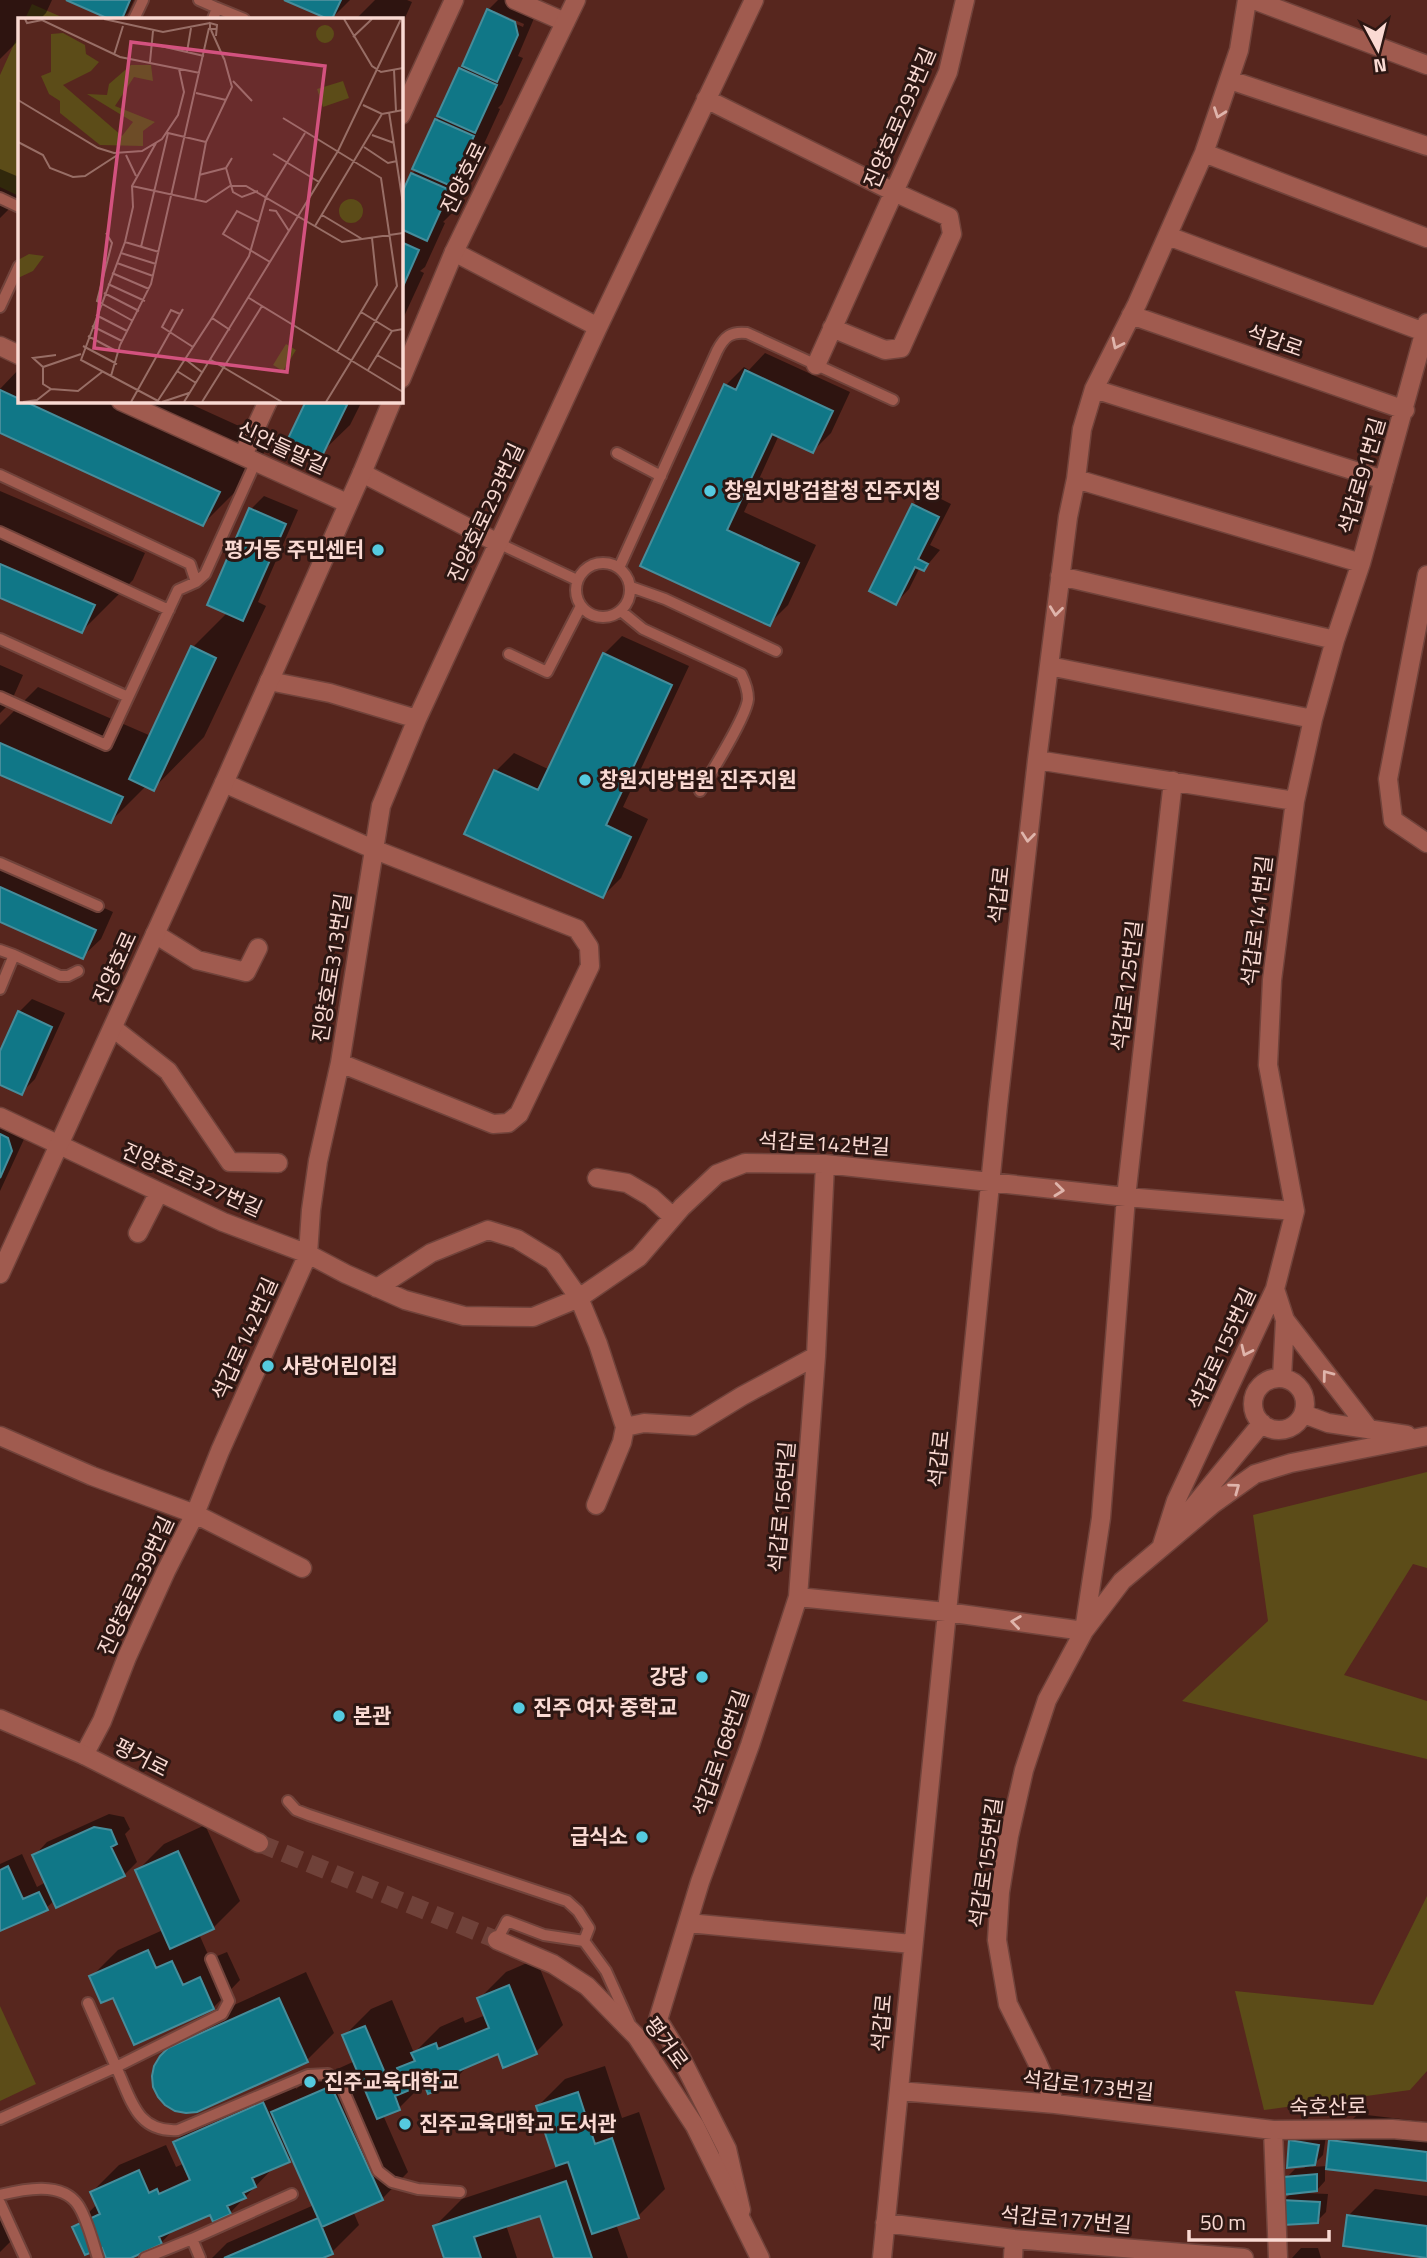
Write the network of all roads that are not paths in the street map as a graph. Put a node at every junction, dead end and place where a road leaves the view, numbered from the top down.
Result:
1 (142, 0) edge
2 (199, 0) edge
3 (454, 0) edge
4 (515, 0) edge
5 (576, 0) edge
6 (753, 0) edge
7 (965, 0) edge
8 (1247, 0) edge
9 (1254, 0) edge
10 (218, 8) junction
11 (134, 18) edge
12 (213, 18) edge
13 (242, 18) edge
14 (565, 22) junction
15 (1427, 65) edge
16 (1230, 80) junction
17 (706, 99) junction
18 (402, 112) edge
19 (1427, 146) edge
20 (1204, 153) junction
21 (894, 192) junction
22 (0, 198) edge
23 (18, 207) edge
24 (1168, 236) junction
25 (1427, 238) edge
26 (453, 252) junction
27 (18, 268) edge
28 (0, 307) edge
29 (1131, 315) junction
30 (598, 327) junction
31 (832, 328) junction
32 (1426, 329) edge
33 (0, 346) edge
34 (18, 355) edge
35 (816, 365) junction
36 (402, 377) edge
37 (1094, 389) junction
38 (893, 400) dead end
39 (123, 402) edge
40 (268, 402) edge
41 (392, 402) edge
42 (1405, 410) junction
43 (617, 453) dead end
44 (250, 458) junction
45 (362, 473) junction
46 (0, 475) edge
47 (661, 476) junction
48 (1076, 479) junction
49 (1384, 480) junction
50 (347, 503) junction
51 (0, 532) edge
52 (498, 543) junction
53 (1361, 563) junction
54 (619, 568) junction
55 (1427, 575) edge
56 (1060, 576) junction
57 (577, 580) junction
58 (195, 582) junction
59 (631, 587) junction
60 (581, 606) junction
61 (169, 610) junction
62 (621, 611) junction
63 (0, 639) edge
64 (1335, 640) junction
65 (776, 651) dead end
66 (509, 654) dead end
67 (1049, 666) junction
68 (269, 681) junction
69 (0, 697) edge
70 (128, 697) junction
71 (416, 719) junction
72 (1313, 719) junction
73 (1037, 760) junction
74 (1173, 781) junction
75 (224, 783) junction
76 (700, 791) dead end
77 (1295, 801) junction
78 (1427, 843) edge
79 (373, 849) junction
80 (0, 863) edge
81 (98, 906) dead end
82 (155, 934) junction
83 (258, 947) dead end
84 (0, 950) edge
85 (14, 956) junction
86 (78, 971) dead end
87 (0, 989) edge
88 (113, 1028) junction
89 (340, 1063) junction
90 (0, 1117) edge
91 (58, 1143) junction
92 (278, 1163) dead end
93 (825, 1164) junction
94 (597, 1178) dead end
95 (991, 1183) junction
96 (159, 1192) junction
97 (1126, 1196) junction
98 (1295, 1211) junction
99 (673, 1217) junction
100 (138, 1233) dead end
101 (309, 1254) junction
102 (0, 1274) edge
103 (377, 1288) junction
104 (1275, 1289) junction
105 (579, 1298) junction
106 (1285, 1320) junction
107 (816, 1356) junction
108 (1282, 1377) junction
109 (1304, 1414) junction
110 (1262, 1423) junction
111 (625, 1427) junction
112 (1369, 1429) junction
113 (1425, 1435) edge
114 (0, 1436) edge
115 (596, 1505) dead end
116 (195, 1514) junction
117 (1162, 1545) junction
118 (302, 1568) dead end
119 (797, 1597) junction
120 (946, 1612) junction
121 (1084, 1631) junction
122 (0, 1718) edge
123 (83, 1755) junction
124 (288, 1801) dead end
125 (259, 1843) tunnel mouth
126 (688, 1923) junction
127 (497, 1940) joint
128 (584, 1941) junction
129 (912, 1944) junction
130 (211, 1959) dead end
131 (88, 2003) dead end
132 (658, 2020) joint
133 (637, 2037) junction
134 (116, 2067) junction
135 (899, 2091) junction
136 (1055, 2104) junction
137 (0, 2119) edge
138 (1273, 2130) junction
139 (1427, 2132) edge
140 (460, 2192) dead end
141 (292, 2194) dead end
142 (0, 2195) edge
143 (0, 2203) edge
144 (885, 2223) junction
145 (744, 2225) junction
146 (192, 2239) junction
147 (1014, 2239) junction
148 (25, 2258) edge
149 (98, 2258) edge
150 (145, 2258) edge
151 (200, 2258) edge
152 (760, 2258) edge
153 (882, 2258) edge
154 (1013, 2258) edge
155 (1244, 2258) edge
156 (1278, 2258) edge

1 - 11 lane
2 - 10 lane
3 - 18 street
4 - 14 street
5 - 14 street, 진양호로
6 - 17 street, 진양호로293번길
7 - 21 street, 진양호로293번길
8 - 16 street, 석갑로
9 - 15 street
10 - 12 lane
10 - 13 lane
14 - 26 street, 진양호로
16 - 19 street
16 -> 20 street, 석갑로
17 - 21 street
17 - 30 street, 진양호로293번길
20 - 24 street, 석갑로
20 - 25 street
21 - 31 street, 진양호로293번길
21 - 31 street
22 - 23 lane
24 - 29 street, 석갑로
24 - 32 street
26 - 30 street
26 - 36 street, 진양호로
27 - 28 lane
29 -> 37 street, 석갑로
29 - 42 street, 석갑로
30 - 52 street, 진양호로293번길
31 - 35 street, 진양호로293번길
32 - 42 street, 석갑로91번길
33 - 34 street
35 - 38 lane
35 - 47 lane
37 - 48 street, 석갑로
37 - 49 street
39 - 44 street, 신안들말길
40 - 44 street
41 - 45 street, 진양호로
42 - 49 street, 석갑로91번길
43 - 47 lane
44 - 50 street, 신안들말길
44 - 58 lane
45 - 50 street, 진양호로
45 - 52 street
46 - 58 lane
47 - 54 lane
48 - 53 street
48 - 56 street, 석갑로
49 - 53 street, 석갑로91번길
50 - 68 street, 진양호로
51 - 61 lane
52 - 57 lane
52 - 71 street, 진양호로293번길
53 - 64 street, 석갑로91번길
54 - 57 lane
54 - 59 lane
55 - 78 street
56 - 64 street
56 -> 67 street, 석갑로
57 - 60 lane
58 - 61 lane
59 - 62 lane
59 - 65 lane
60 - 62 lane
60 - 66 lane
61 - 70 lane
62 - 76 lane
63 - 70 lane
64 - 72 street, 석갑로141번길
67 - 72 street
67 - 73 street, 석갑로
68 - 71 street
68 - 75 street, 진양호로
69 - 70 lane
71 - 79 street, 진양호로293번길
72 - 77 street, 석갑로141번길
73 - 74 street
73 -> 95 street, 석갑로
74 - 77 street
74 - 97 street, 석갑로125번길
75 - 79 street
75 - 82 street, 진양호로
77 - 98 street, 석갑로141번길
79 - 89 street, 진양호로313번길
79 - 89 street
80 - 81 lane
82 - 83 street
82 - 88 street, 진양호로
84 - 85 lane
85 - 86 lane
85 - 87 lane
88 - 91 street, 진양호로
88 - 92 street
89 - 101 street, 진양호로313번길
90 - 91 street, 진양호로327번길
91 - 96 street, 진양호로327번길
91 - 102 street, 진양호로
93 - 95 street, 석갑로142번길
93 - 99 street, 석갑로142번길
93 - 107 street, 석갑로156번길
94 - 99 street
95 -> 97 street
95 - 120 street, 석갑로
96 - 100 street
96 - 101 street, 진양호로327번길
97 - 98 street
97 - 121 street, 석갑로155번길
98 - 104 street, 석갑로141번길
99 - 105 street, 석갑로142번길
101 - 103 street, 석갑로142번길
101 - 116 street, 석갑로142번길
103 - 105 street, 석갑로142번길
103 - 105 street
104 - 106 street
104 -> 117 street, 석갑로155번길
105 - 111 street
106 - 108 street
112 -> 106 street
107 - 111 street
107 - 119 street, 석갑로156번길
108 - 109 street
108 - 110 street
109 - 110 street
109 - 112 street
110 - 117 street
111 - 115 street
112 - 113 street
117 -> 113 street, 석갑로155번길
114 - 116 street, 진양호로339번길
116 - 118 street
116 - 123 street, 진양호로339번길
117 - 121 street, 석갑로155번길
119 - 120 street, 석갑로156번길
119 - 126 street, 석갑로168번길
121 -> 120 street
120 - 129 street, 석갑로
121 - 136 street, 석갑로155번길
122 - 123 street, 평거로
123 - 125 street, 평거로
124 - 128 lane
126 - 129 street
126 - 132 street, 석갑로168번길
127 - 128 lane
127 - 133 street, 평거로
128 - 133 lane
129 - 135 street, 석갑로
130 - 134 lane
131 - 134 lane
132 - 145 street, 평거로
133 - 145 street, 평거로
134 - 137 lane
134 - 140 lane
135 - 136 street, 석갑로173번길
135 - 144 street, 석갑로
136 - 138 street, 석갑로173번길
138 - 139 street, 숙호산로
138 - 156 street, 숙호산로
141 - 146 lane
142 - 149 lane
143 - 148 lane
144 - 147 street, 석갑로177번길
144 - 153 street, 석갑로
145 - 152 street, 평거로
146 - 150 lane
146 - 151 lane
147 - 154 street
147 - 155 street, 석갑로177번길

